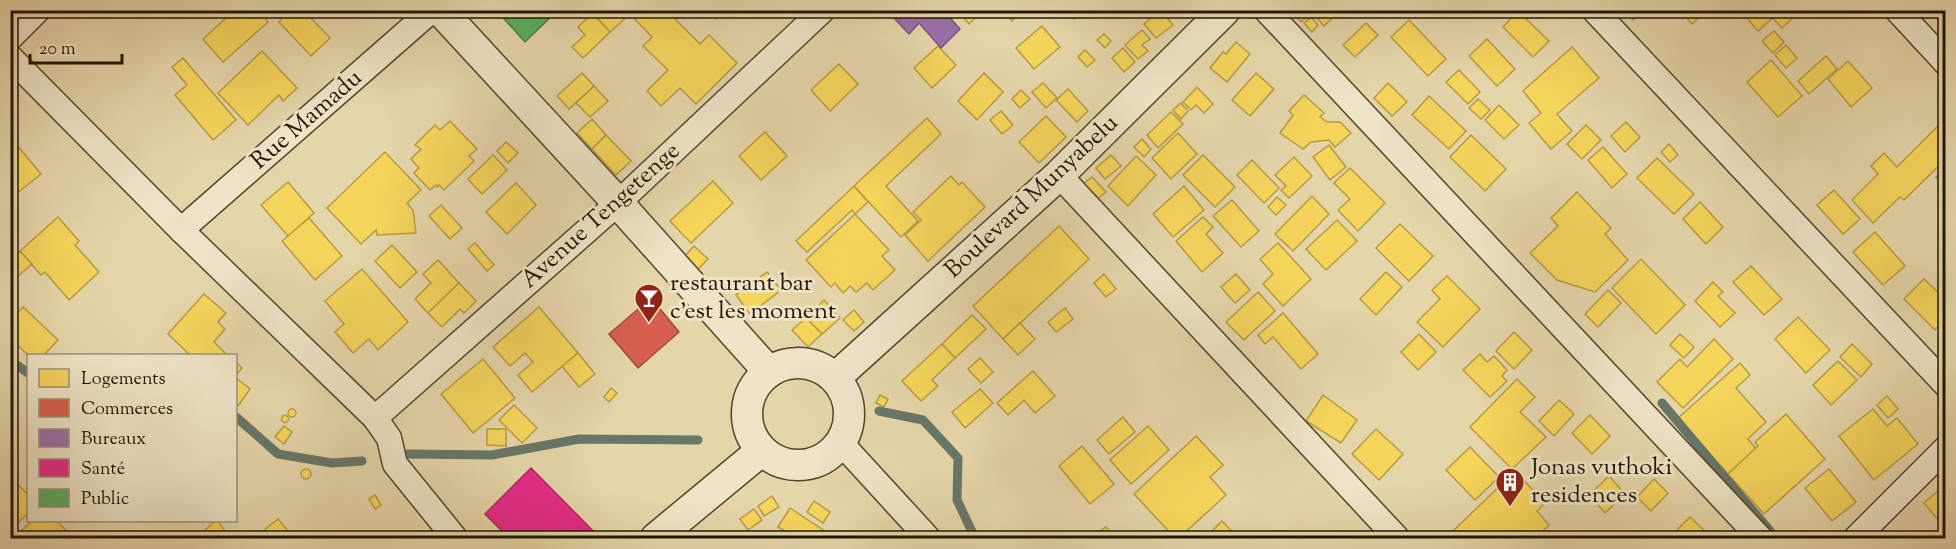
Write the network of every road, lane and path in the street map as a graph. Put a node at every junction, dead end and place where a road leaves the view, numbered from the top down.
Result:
1 (38, 10) edge
2 (432, 10) edge
3 (440, 10) edge
4 (823, 10) edge
5 (1266, 10) edge
6 (1594, 10) edge
7 (1897, 10) edge
8 (1218, 13) edge
9 (10, 38) edge
10 (10, 57) edge
11 (1946, 63) edge
12 (1059, 175) junction
13 (618, 203) junction
14 (182, 230) junction
15 (769, 372) junction
16 (835, 378) junction
17 (1946, 385) edge
18 (375, 418) junction
19 (841, 442) junction
20 (1946, 448) edge
21 (761, 451) junction
22 (455, 538) edge
23 (656, 538) edge
24 (928, 538) edge
25 (1397, 538) edge
26 (1760, 538) edge
27 (1856, 538) edge

1 - 9 street
2 - 14 street, Rue Mamadu
3 - 13 street
4 - 13 street, Avenue Tengetenge
5 - 26 street
6 - 17 street
7 - 11 street
8 - 12 street, Boulevard Munyabelu
10 - 14 street
12 - 16 street, Boulevard Munyabelu
12 - 25 street
13 - 15 street
13 - 18 street, Avenue Tengetenge
14 - 18 street
15 - 16 street
15 - 21 street
16 - 19 street
18 - 22 street
19 - 21 street
19 - 24 street
20 - 27 street
21 - 23 street

